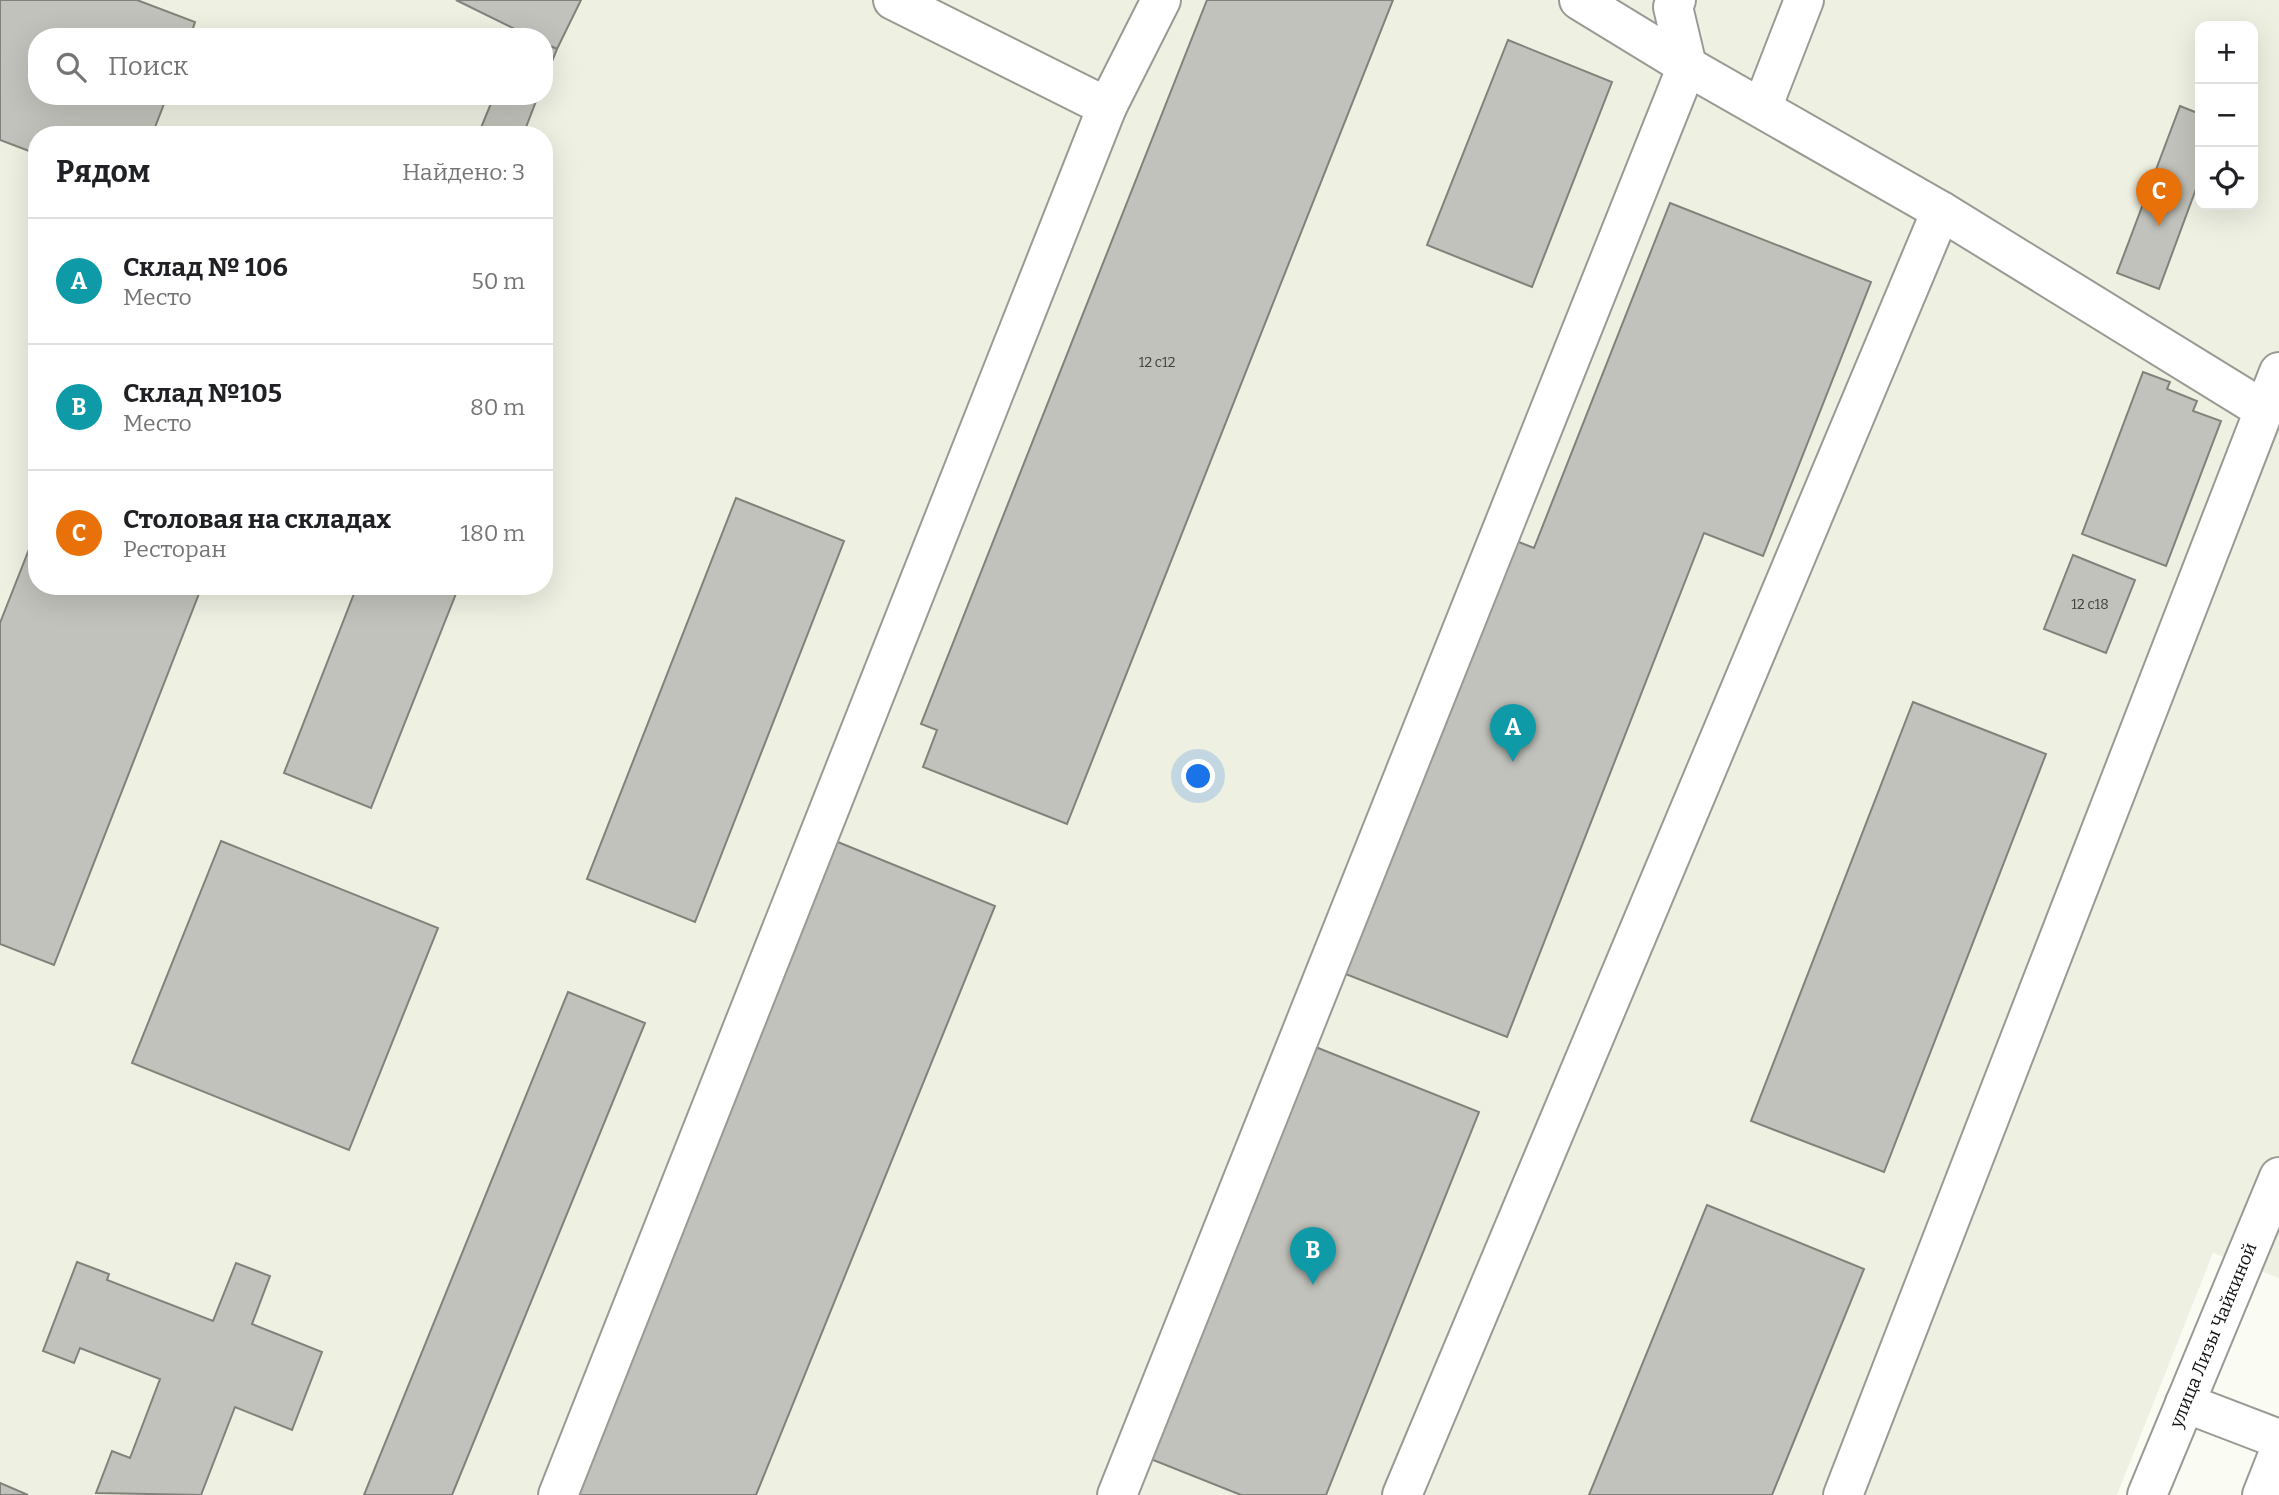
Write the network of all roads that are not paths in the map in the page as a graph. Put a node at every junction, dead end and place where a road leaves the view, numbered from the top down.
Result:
1 (893, 0) edge
2 (1161, 0) edge
3 (1579, 0) edge
4 (1676, 0) edge
5 (1804, 0) edge
6 (1687, 66) junction
7 (1107, 107) junction
8 (1762, 108) junction
9 (1941, 211) junction
10 (2279, 372) edge
11 (2264, 410) junction
12 (2279, 1177) edge
13 (2185, 1403) junction
14 (2274, 1466) edge
15 (558, 1495) edge
16 (1117, 1495) edge
17 (1402, 1495) edge
18 (1843, 1495) edge
19 (2147, 1495) edge

1 - 7 street
2 - 7 street
3 - 6 street
4 - 6 street
5 - 8 street
6 - 8 street
6 - 16 street
7 - 15 street
8 - 9 street
9 - 11 street
9 - 17 street
10 - 11 street
11 - 18 street
12 - 13 street, улица Лизы Чайкиной
13 - 14 street
13 - 19 street, улица Лизы Чайкиной

